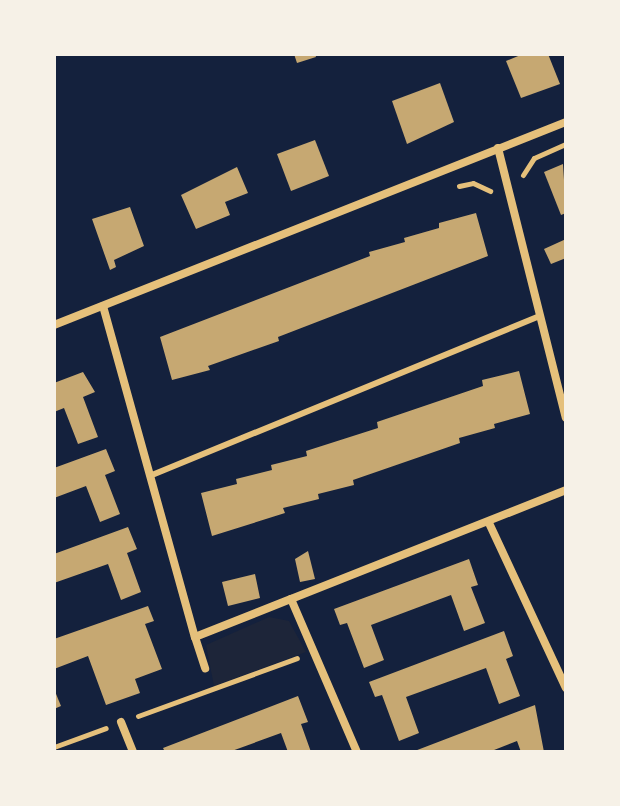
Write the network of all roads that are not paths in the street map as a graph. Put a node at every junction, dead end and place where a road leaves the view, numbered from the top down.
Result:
1 (566, 122) edge
2 (498, 148) junction
3 (103, 306) junction
4 (540, 316) junction
5 (54, 325) edge
6 (566, 418) edge
7 (152, 475) junction
8 (566, 490) edge
9 (489, 523) junction
10 (291, 599) junction
11 (195, 637) junction
12 (205, 668) dead end
13 (566, 688) edge
14 (121, 722) road end
15 (133, 752) edge
16 (357, 752) edge

1 - 2 street
2 - 3 street
2 - 4 street
3 - 5 street
3 - 7 street
4 - 6 street
4 - 7 lane
7 - 11 street
8 - 9 street
9 - 10 street
9 - 13 street
10 - 11 street
10 - 16 street
11 - 12 street
14 - 15 street

